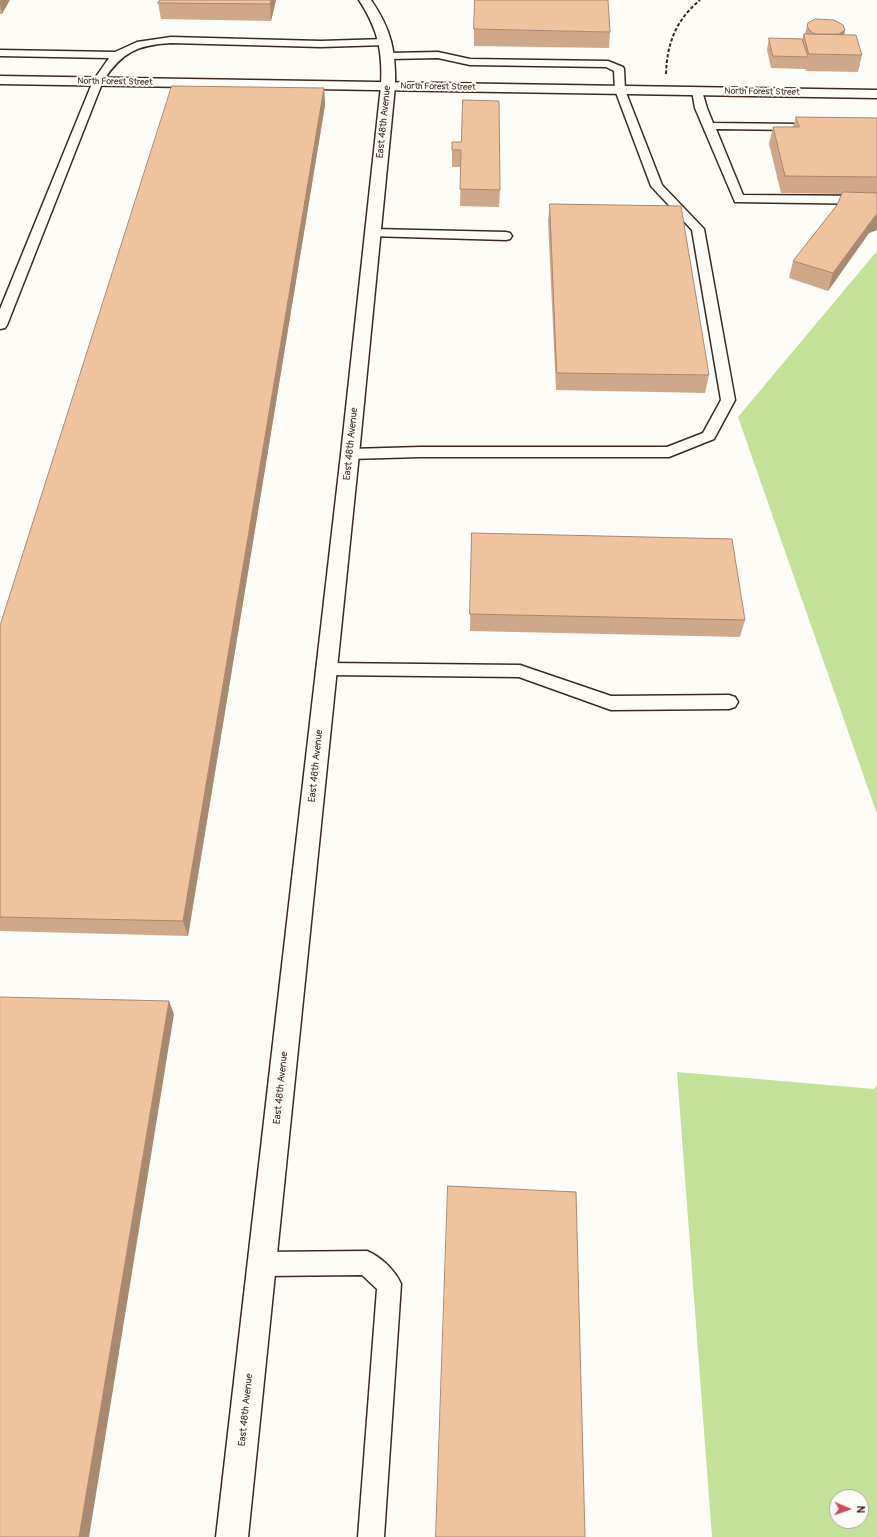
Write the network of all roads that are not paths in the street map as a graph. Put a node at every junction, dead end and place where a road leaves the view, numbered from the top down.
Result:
1 (365, 0) edge
2 (386, 42) junction
3 (0, 54) edge
4 (118, 55) junction
5 (389, 56) junction
6 (0, 80) edge
7 (98, 82) junction
8 (388, 86) junction
9 (620, 90) junction
10 (698, 91) junction
11 (877, 94) edge
12 (709, 126) junction
13 (806, 127) edge
14 (877, 200) edge
15 (373, 233) junction
16 (506, 236) dead end
17 (0, 325) edge
18 (350, 454) junction
19 (327, 669) junction
20 (729, 702) dead end
21 (262, 1264) junction
22 (232, 1537) edge
23 (371, 1537) edge

1 - 2 street, East 48th Avenue
2 - 4 lane
2 - 5 street, East 48th Avenue
3 - 4 lane
4 - 7 lane
5 - 8 street, East 48th Avenue
5 - 9 lane
6 - 7 street, North Forest Street
7 - 8 street, North Forest Street
7 - 17 lane
8 - 9 street, North Forest Street
8 - 15 street, East 48th Avenue
9 - 10 street, North Forest Street
9 - 18 lane
10 - 11 street, North Forest Street
10 - 12 lane
12 - 13 lane
12 - 14 lane
15 - 16 lane
15 - 18 street, East 48th Avenue
18 - 19 street, East 48th Avenue
19 - 20 lane
19 - 21 street, East 48th Avenue
21 - 22 street, East 48th Avenue
21 - 23 lane

